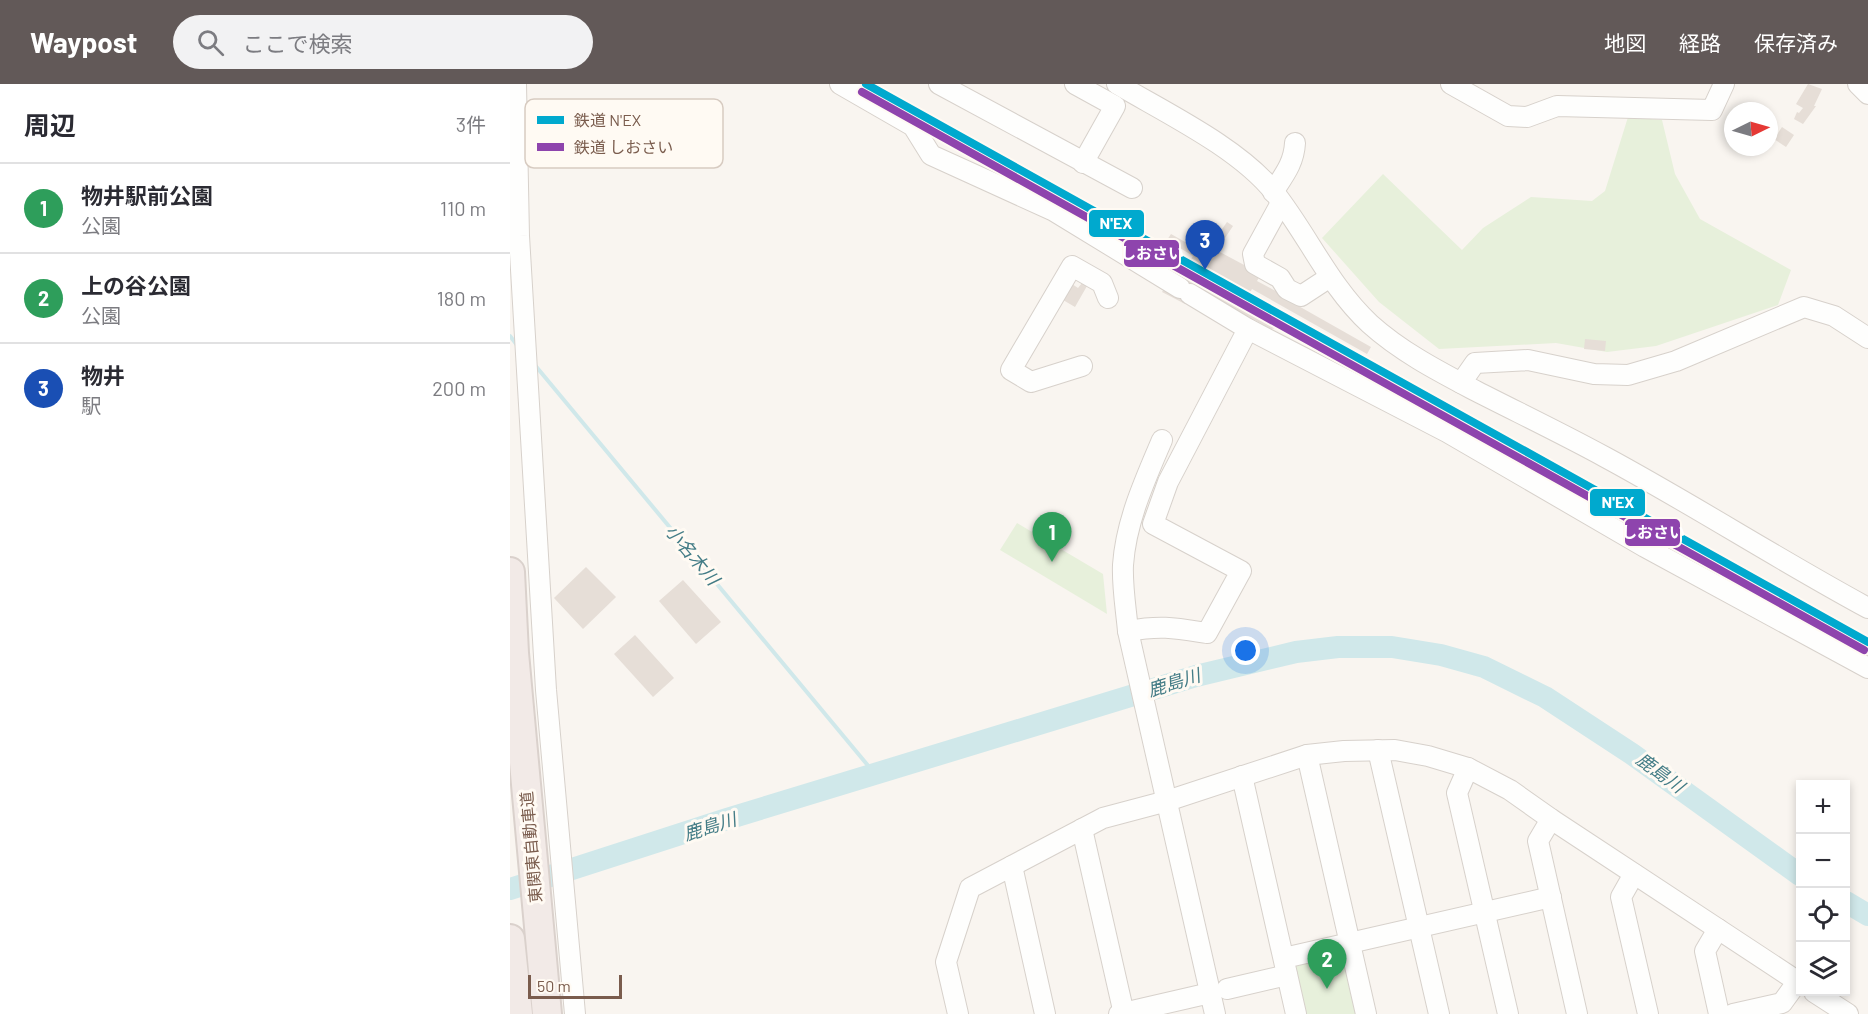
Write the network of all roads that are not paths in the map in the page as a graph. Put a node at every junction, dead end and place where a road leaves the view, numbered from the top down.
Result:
1 (516, 84) edge
2 (840, 84) edge
3 (939, 84) edge
4 (1074, 84) edge
5 (1117, 84) edge
6 (1451, 84) edge
7 (1724, 84) edge
8 (1858, 84) edge
9 (1868, 94) edge
10 (1295, 143) dead end
11 (1083, 163) junction
12 (1132, 188) dead end
13 (1277, 197) junction
14 (1330, 277) junction
15 (1108, 298) dead end
16 (1248, 329) junction
17 (1868, 338) edge
18 (1082, 366) dead end
19 (1461, 383) junction
20 (1162, 440) dead end
21 (510, 572) edge
22 (1868, 608) edge
23 (1128, 631) junction
24 (1868, 668) edge
25 (1378, 750) junction
26 (1308, 755) junction
27 (1468, 768) junction
28 (1242, 776) junction
29 (1167, 801) junction
30 (1551, 819) junction
31 (1082, 829) junction
32 (1012, 866) junction
33 (1634, 874) junction
34 (1551, 897) junction
35 (1485, 912) junction
36 (1419, 927) junction
37 (1718, 929) junction
38 (510, 939) edge
39 (1350, 943) junction
40 (1285, 967) junction
41 (1796, 980) edge
42 (1219, 991) junction
43 (1796, 992) edge
44 (1821, 996) edge
45 (518, 1014) edge
46 (547, 1014) edge
47 (575, 1014) edge
48 (958, 1014) edge
49 (1045, 1014) edge
50 (1123, 1014) edge
51 (1215, 1014) edge
52 (1296, 1014) edge
53 (1366, 1014) edge
54 (1438, 1014) edge
55 (1508, 1014) edge
56 (1577, 1014) edge
57 (1648, 1014) edge
58 (1719, 1014) edge
59 (1733, 1014) edge
60 (1848, 1014) edge

1 - 47 street
2 - 16 street
3 - 11 street
4 - 11 street
5 - 13 street
6 - 7 street
8 - 9 street
10 - 13 street
11 - 12 street
13 - 14 street
13 - 14 street
14 - 19 street
15 - 18 street
16 - 23 street
16 - 24 street
17 - 19 street
19 - 22 street
20 - 23 street
21 - 46 highway, 東関東自動車道
23 - 29 street
25 - 26 street
25 - 27 street
25 - 36 street
26 - 28 street
26 - 39 street
27 - 30 street
27 - 35 street
28 - 29 street
28 - 40 street
29 - 31 street
29 - 42 street
30 - 33 street
30 - 34 street
31 - 32 street
31 - 50 street
32 - 48 street
32 - 49 street
33 - 37 street
33 - 57 street
34 - 35 street
34 - 56 street
35 - 36 street
35 - 55 street
36 - 39 street
36 - 54 street
37 - 41 street
37 - 58 street
38 - 45 highway
39 - 40 street
39 - 53 street
40 - 42 street
40 - 52 street
42 - 50 street
42 - 51 street
43 - 59 street
44 - 60 street

